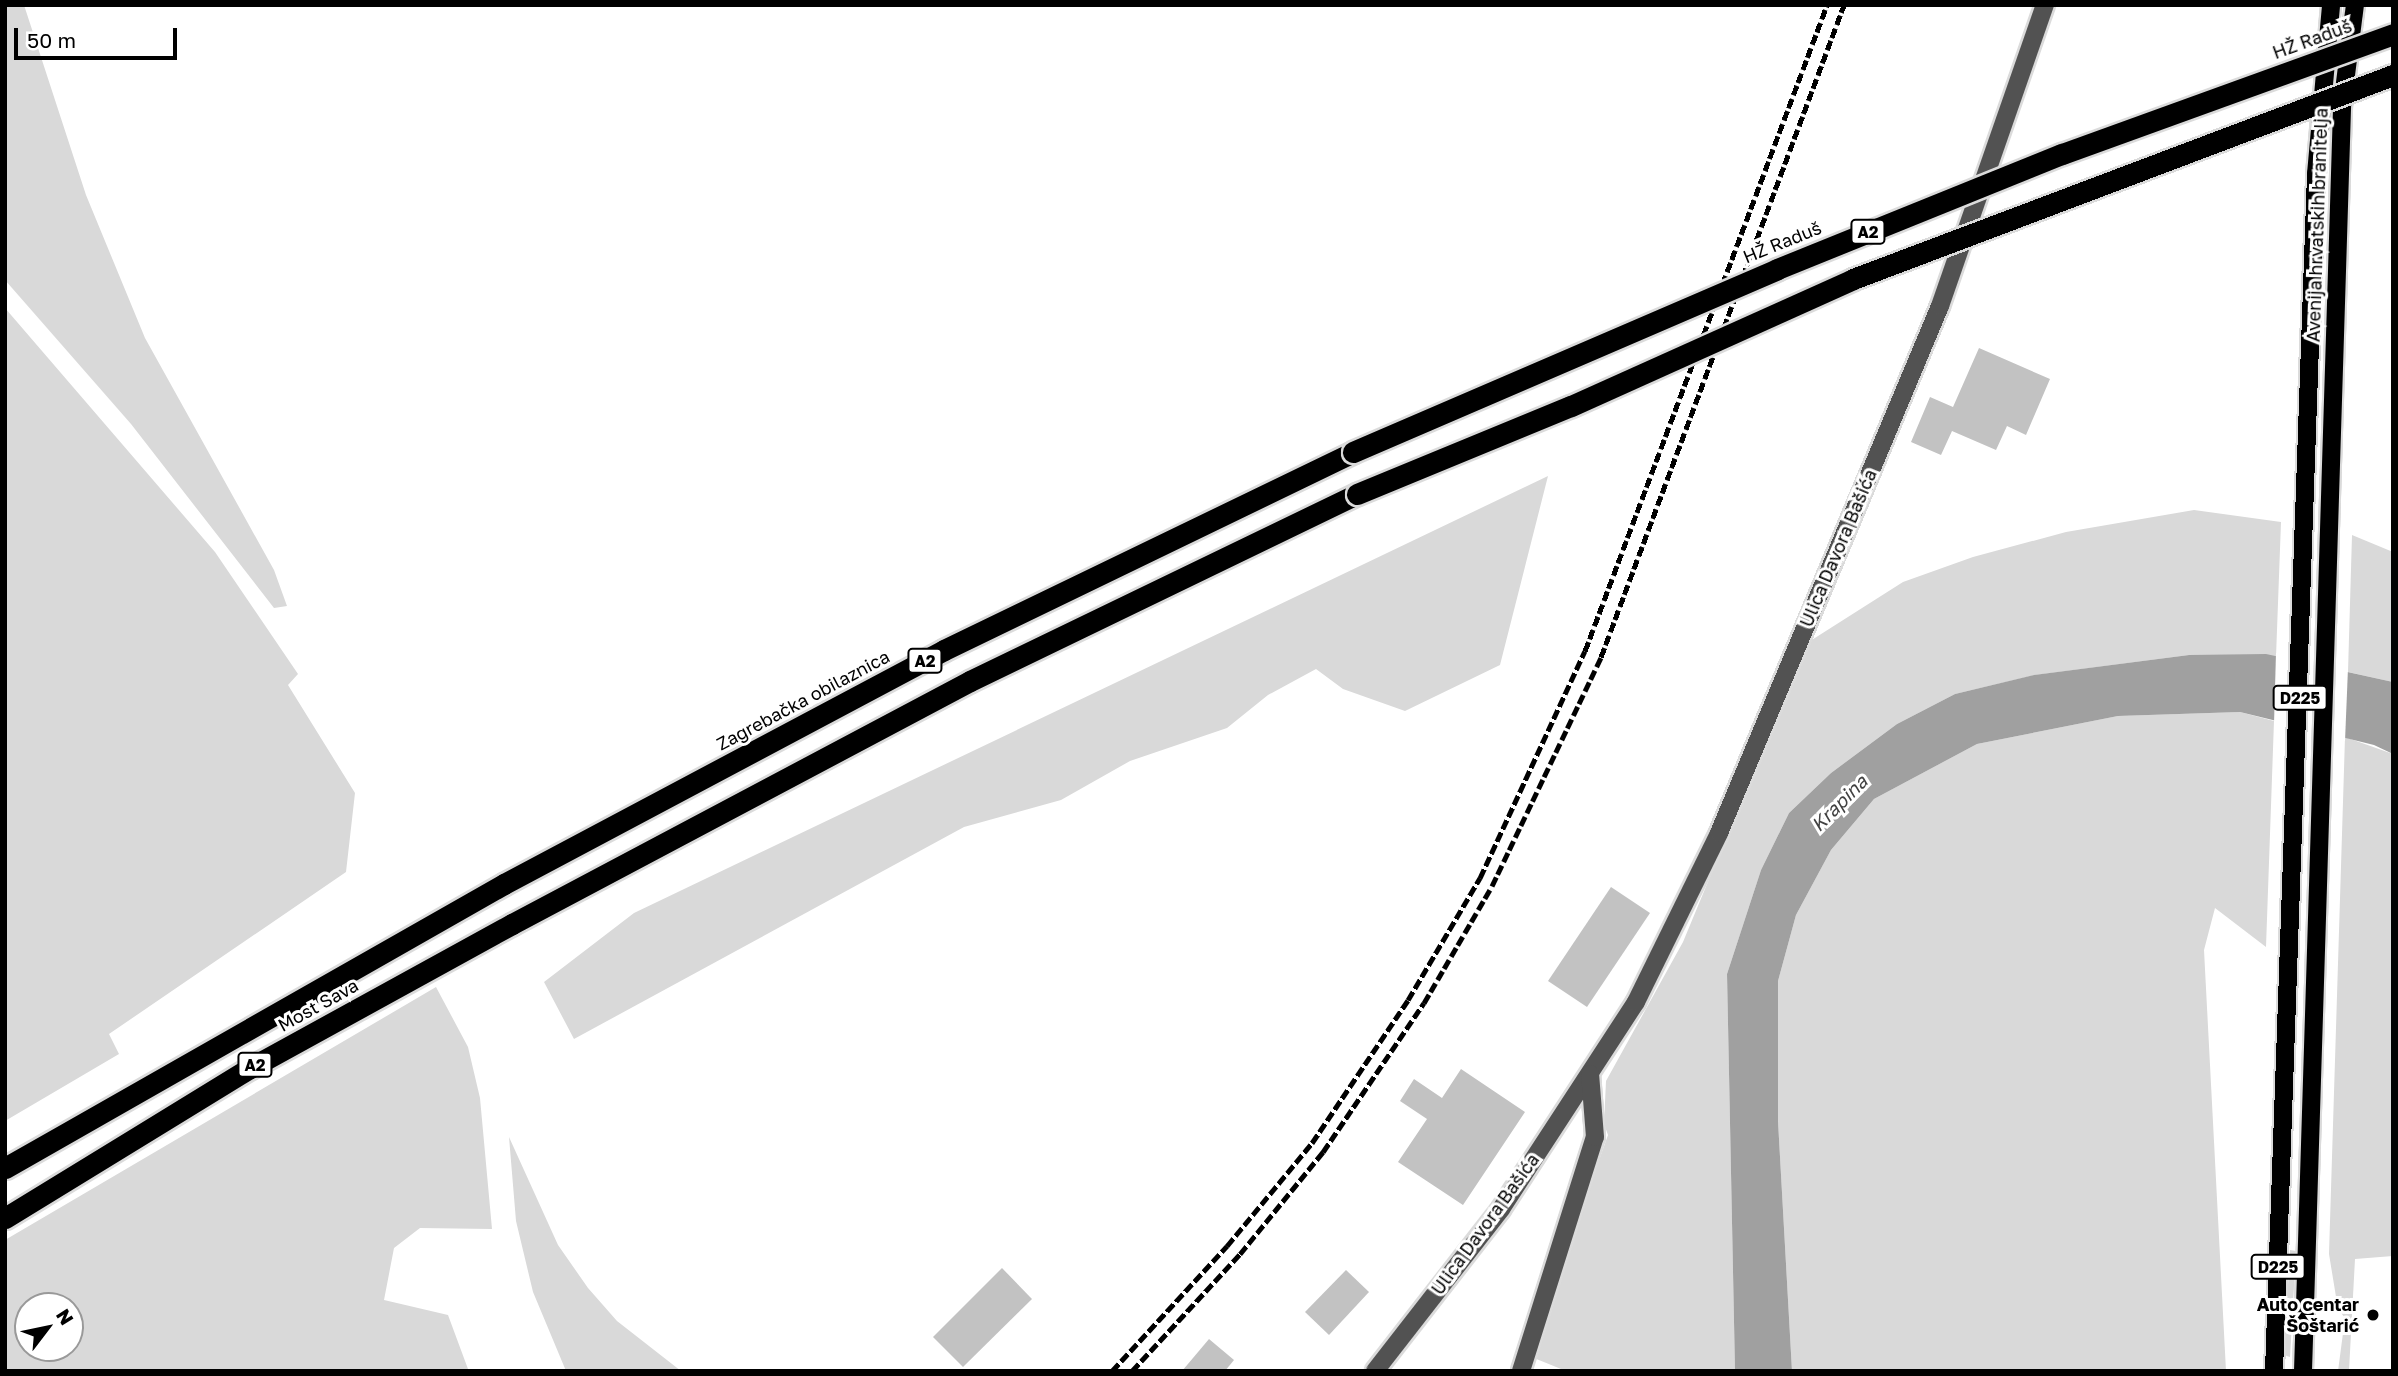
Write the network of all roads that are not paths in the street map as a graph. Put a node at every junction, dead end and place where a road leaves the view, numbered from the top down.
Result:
1 (2045, 5) edge
2 (2331, 5) edge
3 (2355, 5) edge
4 (2393, 34) edge
5 (2393, 75) edge
6 (1353, 452) joint
7 (504, 884) joint
8 (1590, 1073) junction
9 (5, 1168) edge
10 (5, 1218) edge
11 (1375, 1371) edge
12 (1521, 1371) edge
13 (2274, 1371) edge
14 (2303, 1371) edge

1 - 8 street, Ulica Davora Bašića
2 - 13 main road, Avenija hrvatskih branitelja / D225
3 - 14 main road, Avenija hrvatskih branitelja / D225
4 - 6 highway, HŽ Raduš / A2, bridge
5 - 10 highway, Most Sava / A2, bridge
6 - 7 highway, Zagrebačka obilaznica / A2
7 - 9 highway, Most Sava / A2
8 - 11 street, Ulica Davora Bašića
8 - 12 street

